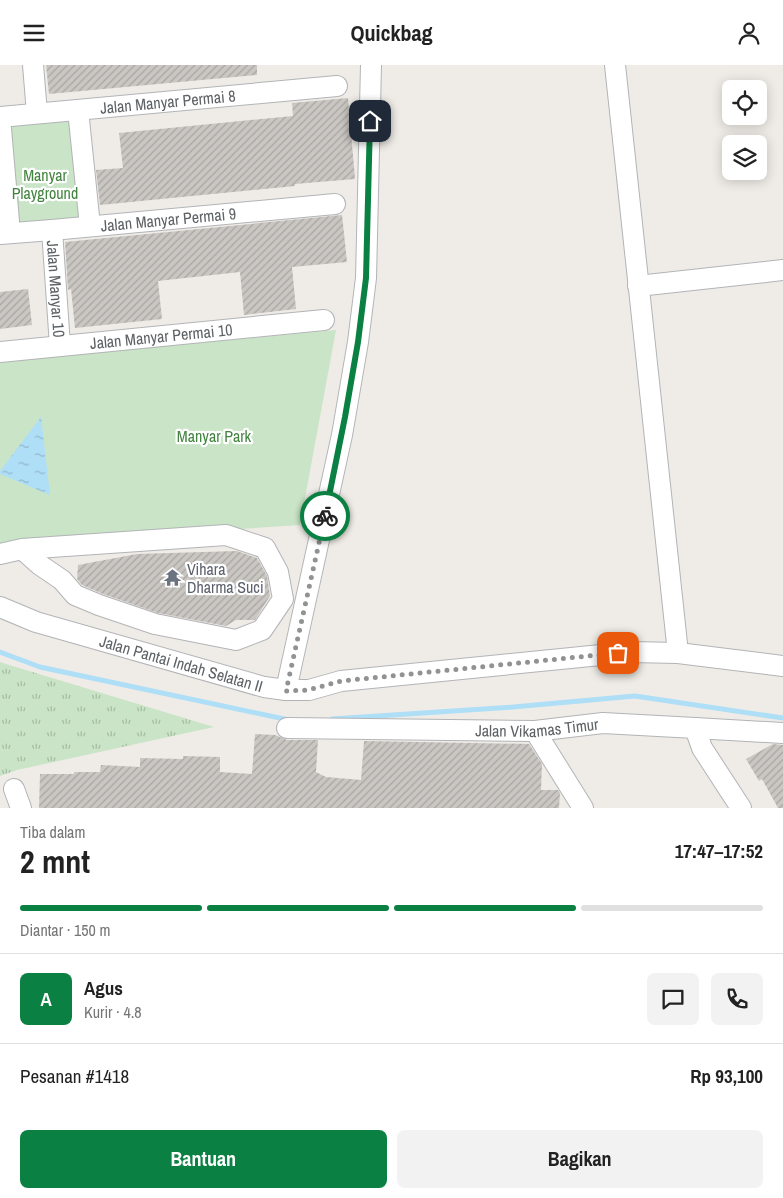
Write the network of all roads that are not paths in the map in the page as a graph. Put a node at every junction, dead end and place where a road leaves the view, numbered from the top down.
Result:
1 (33, 65) edge
2 (371, 65) edge
3 (615, 65) edge
4 (337, 87) dead end
5 (78, 111) junction
6 (38, 113) junction
7 (0, 117) edge
8 (335, 204) dead end
9 (90, 227) junction
10 (52, 231) junction
11 (5, 233) edge
12 (783, 270) edge
13 (638, 285) junction
14 (324, 320) dead end
15 (60, 346) junction
16 (0, 351) edge
17 (22, 549) junction
18 (0, 554) edge
19 (0, 607) edge
20 (678, 653) junction
21 (783, 666) edge
22 (286, 691) junction
23 (287, 727) dead end
24 (695, 728) junction
25 (535, 731) junction
26 (783, 733) edge
27 (583, 808) edge
28 (741, 808) edge

1 - 6 street
2 - 22 street
3 - 13 street
4 - 5 street, Jalan Manyar Permai 8
5 - 6 street, Jalan Manyar Permai 8
5 - 9 street
6 - 7 street, Jalan Manyar Permai 8
7 - 11 street
8 - 9 street, Jalan Manyar Permai 9
9 - 10 street, Jalan Manyar Permai 9
10 - 11 street, Jalan Manyar Permai 9
10 - 15 street, Jalan Manyar 10
12 - 13 street
13 - 20 street
14 - 15 street, Jalan Manyar Permai 10
15 - 16 street, Jalan Manyar Permai 10
17 - 17 street
17 - 18 street
19 - 22 street, Jalan Pantai Indah Selatan II
20 - 21 street, Jalan Pantai Indah Selatan II
20 - 22 street, Jalan Pantai Indah Selatan II
23 - 25 street, Jalan Vikamas Timur
24 - 25 street, Jalan Vikamas Timur
24 - 26 street, Jalan Vikamas Timur
24 - 28 street
25 - 27 street

